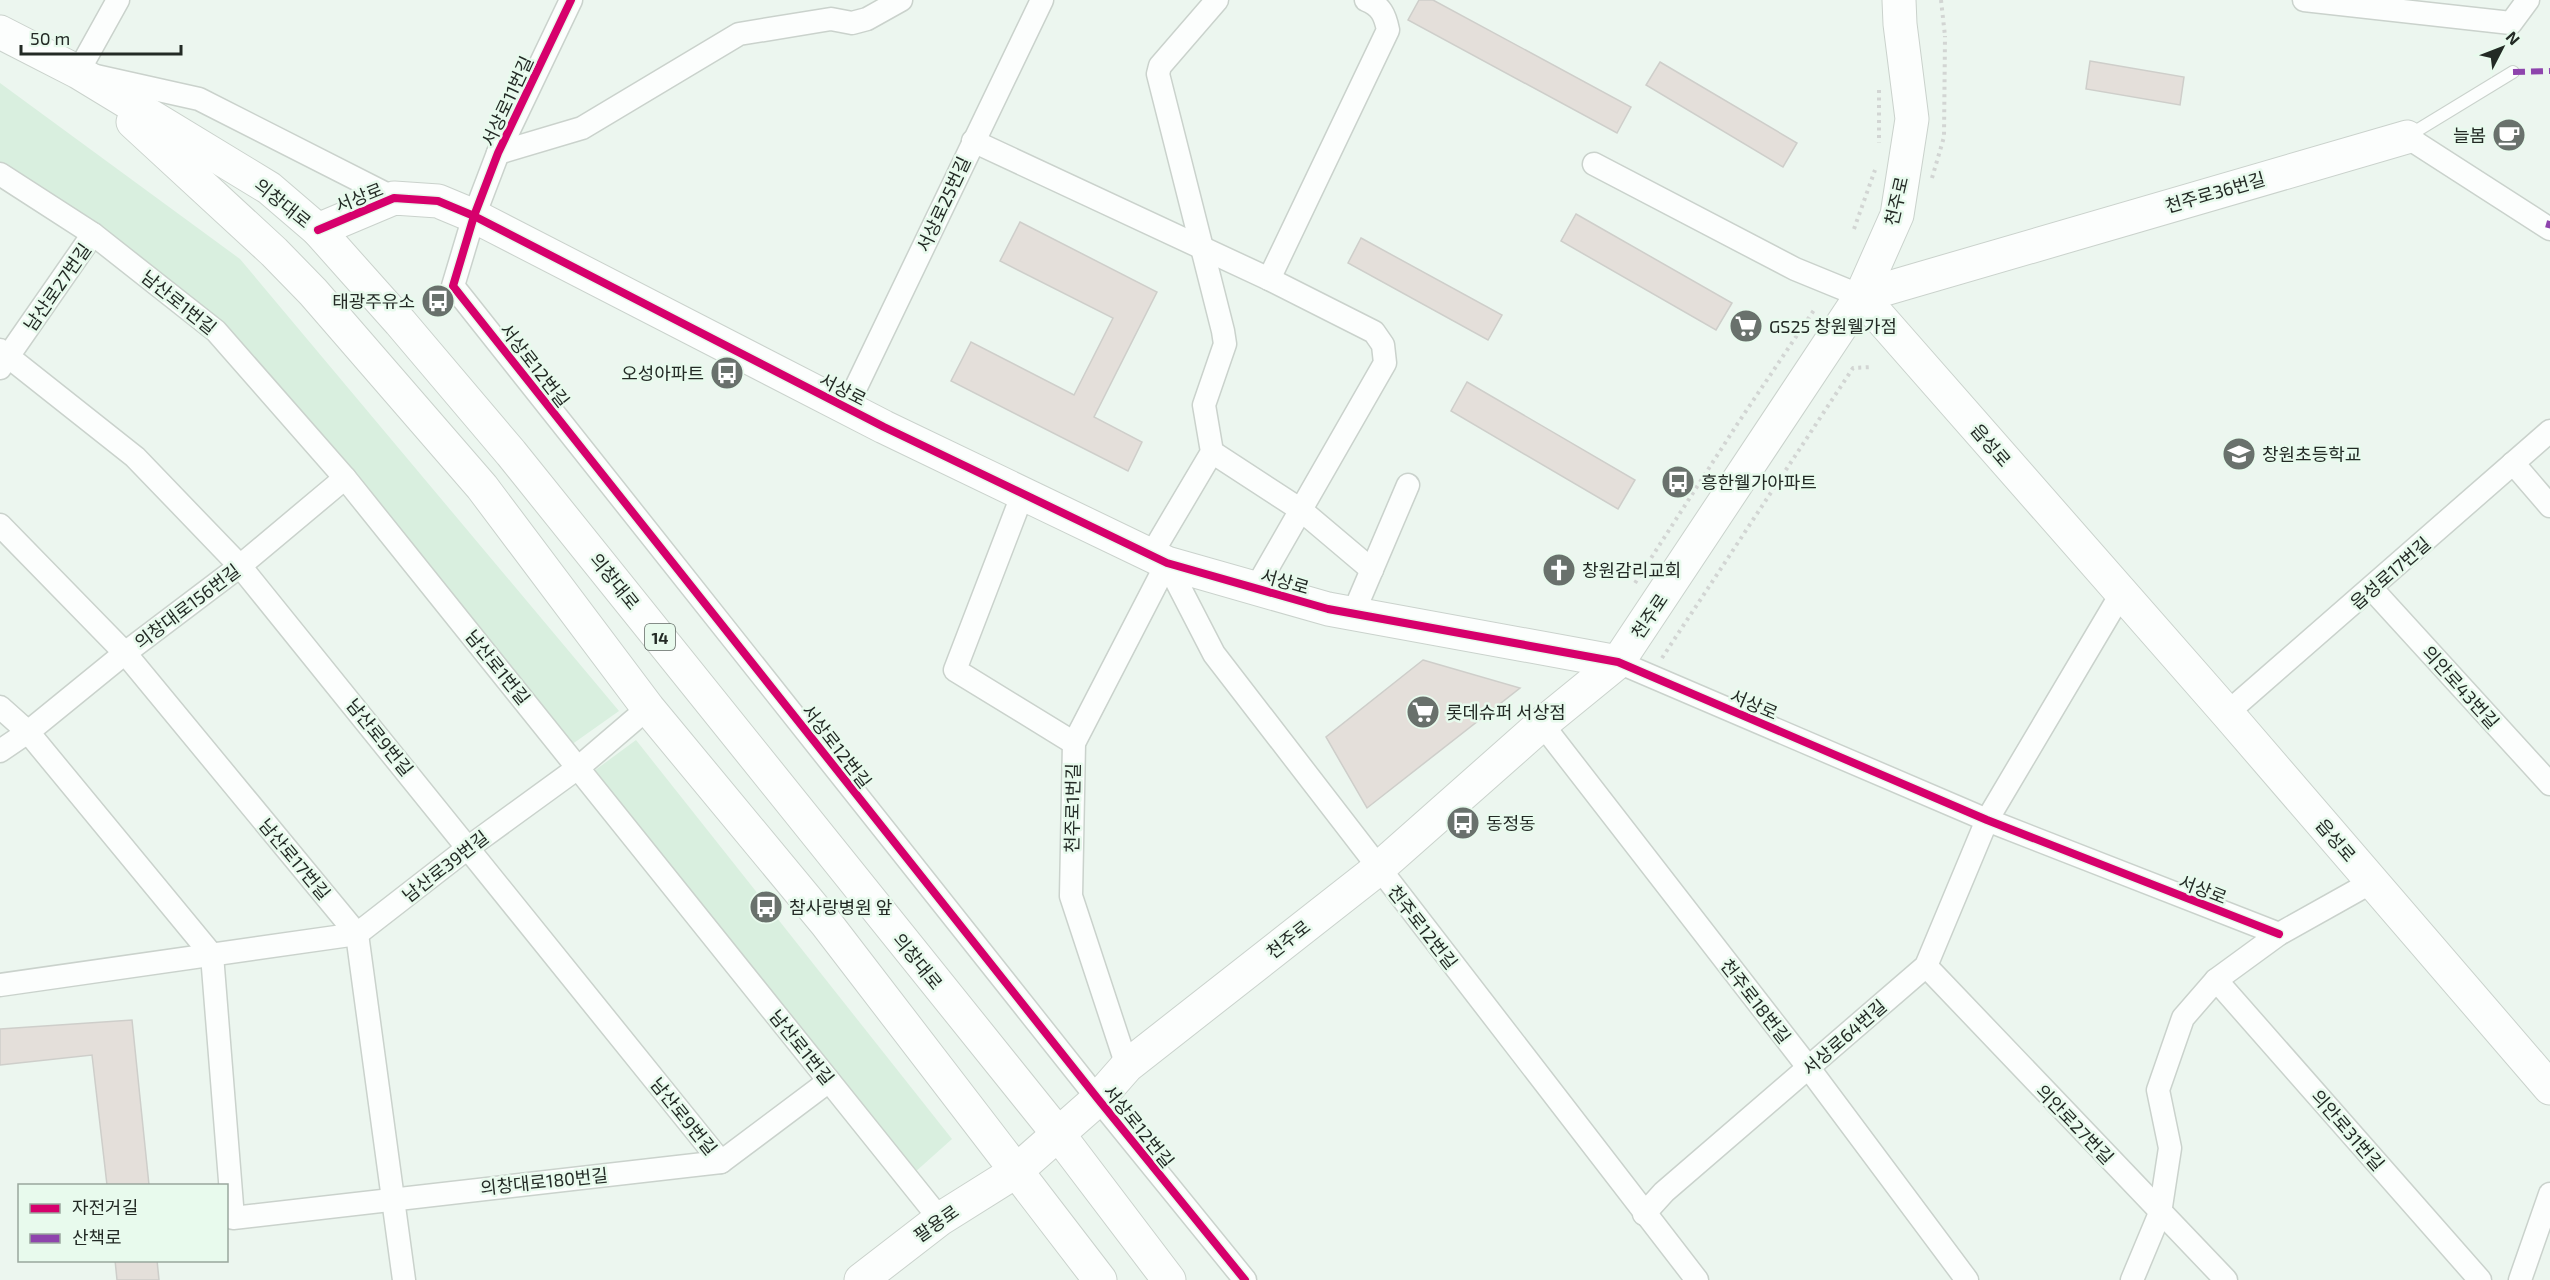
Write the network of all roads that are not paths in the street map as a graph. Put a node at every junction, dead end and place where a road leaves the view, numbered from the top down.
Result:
1 (118, 0) edge
2 (572, 0) edge
3 (901, 0) edge
4 (1042, 0) edge
5 (1217, 0) edge
6 (1366, 0) edge
7 (2304, 0) edge
8 (2528, 0) edge
9 (834, 9) edge
10 (1900, 12) edge
11 (0, 32) edge
12 (78, 72) junction
13 (2513, 72) dead end
14 (2407, 137) junction
15 (973, 141) junction
16 (498, 153) junction
17 (1594, 164) dead end
18 (0, 174) edge
19 (394, 198) junction
20 (474, 216) junction
21 (2550, 229) edge
22 (318, 230) junction
23 (93, 234) junction
24 (1202, 248) junction
25 (1269, 279) junction
26 (1861, 296) junction
27 (3, 358) edge
28 (846, 408) junction
29 (2550, 431) edge
30 (1212, 452) junction
31 (2513, 463) junction
32 (345, 478) junction
33 (1408, 485) dead end
34 (1023, 493) junction
35 (2550, 506) edge
36 (1301, 510) junction
37 (0, 525) edge
38 (1159, 559) junction
39 (240, 566) junction
40 (1371, 570) junction
41 (1256, 588) junction
42 (2372, 589) junction
43 (2121, 594) junction
44 (1353, 614) junction
45 (125, 653) junction
46 (1618, 662) junction
47 (0, 707) edge
48 (648, 708) junction
49 (2228, 713) junction
50 (1542, 723) junction
51 (28, 732) junction
52 (1074, 743) junction
53 (0, 751) edge
54 (579, 767) junction
55 (2550, 784) edge
56 (1988, 820) junction
57 (469, 847) junction
58 (1378, 868) junction
59 (2372, 882) junction
60 (357, 934) junction
61 (2279, 934) junction
62 (212, 955) junction
63 (1926, 966) junction
64 (2216, 980) junction
65 (0, 985) edge
66 (1127, 1066) junction
67 (1808, 1067) junction
68 (830, 1081) junction
69 (2550, 1088) edge
70 (1098, 1099) junction
71 (1059, 1135) junction
72 (721, 1162) junction
73 (1015, 1172) junction
74 (2550, 1194) edge
75 (392, 1198) junction
76 (2160, 1213) junction
77 (1644, 1214) junction
78 (939, 1219) junction
79 (404, 1280) edge
80 (861, 1280) edge
81 (1100, 1280) edge
82 (1169, 1280) edge
83 (1245, 1280) edge
84 (1697, 1280) edge
85 (1967, 1280) edge
86 (2132, 1280) edge
87 (2226, 1280) edge
88 (2480, 1280) edge
89 (2520, 1280) edge

1 - 12 street
2 - 16 street, 서상로11번길
3 - 9 street, 서상로11번길
4 - 15 street, 서상로25번길
5 - 24 street
6 - 25 street
7 - 8 street
9 - 16 street, 서상로11번길
10 - 26 main road, 천주로
11 - 12 main road, 의창대로 / 14
12 - 19 street
12 - 22 main road, 의창대로 / 14
12 - 48 main road, 의창대로 / 14
13 - 14 lane
14 - 21 street
14 - 26 main road, 천주로36번길
15 - 24 street
15 - 28 street, 서상로25번길
16 - 20 street, 서상로11번길
17 - 26 street
18 - 23 street, 남산로1번길
19 - 20 main road, 서상로
19 - 22 main road, 서상로
20 - 28 main road, 서상로
20 - 70 street, 서상로12번길
22 - 71 main road, 의창대로 / 14
23 - 27 street, 남산로27번길
23 - 32 street, 남산로1번길
24 - 25 street
24 - 30 street
25 - 36 street
26 - 43 main road, 읍성로
26 - 46 main road, 천주로
27 - 39 street, 남산로9번길
28 - 34 main road, 서상로
29 - 31 street, 읍성로17번길
30 - 36 street
30 - 38 street, 천주로1번길
31 - 35 street
31 - 42 street, 읍성로17번길
32 - 39 street, 의창대로156번길
32 - 54 street, 남산로1번길
33 - 40 street
34 - 38 main road, 서상로
34 - 52 street
36 - 40 street
36 - 41 street
37 - 45 street, 남산로17번길
38 - 41 main road, 서상로
38 - 52 street, 천주로1번길
38 - 58 street, 천주로12번길
39 - 45 street, 의창대로156번길
39 - 57 street, 남산로9번길
40 - 44 street
41 - 44 main road, 서상로
42 - 49 street, 읍성로17번길
42 - 55 street, 의안로43번길
43 - 49 main road, 읍성로
43 - 56 street
44 - 46 main road, 서상로
45 - 51 street, 의창대로156번길
45 - 60 street, 남산로17번길
46 - 50 main road, 천주로
46 - 56 street, 서상로
47 - 51 street
48 - 54 street, 남산로39번길
48 - 73 main road, 의창대로 / 14
49 - 59 main road, 읍성로
50 - 58 main road, 천주로
50 - 67 street, 천주로18번길
51 - 53 street, 의창대로156번길
51 - 62 street
52 - 66 street, 천주로1번길
54 - 57 street, 남산로39번길
54 - 68 street, 남산로1번길
56 - 61 street, 서상로
56 - 63 street, 서상로64번길
57 - 60 street, 남산로39번길
57 - 72 street, 남산로9번길
58 - 66 main road, 천주로
58 - 77 street, 천주로12번길
59 - 61 street
59 - 69 main road, 읍성로
60 - 62 street, 남산로39번길
60 - 75 street
61 - 64 street
62 - 65 street, 남산로39번길
62 - 75 street, 의창대로180번길
63 - 67 street, 서상로64번길
63 - 76 street, 의안로27번길
64 - 76 street
64 - 88 street, 의안로31번길
66 - 70 main road, 천주로
67 - 77 street, 서상로64번길
67 - 85 street, 천주로18번길
68 - 72 street
68 - 78 street, 남산로1번길
70 - 71 main road, 천주로
70 - 83 street, 서상로12번길
71 - 73 main road, 천주로
71 - 82 main road, 의창대로 / 14
72 - 75 street, 의창대로180번길
73 - 78 main road, 팔용로
73 - 81 main road, 의창대로 / 14
74 - 89 street
75 - 79 street
76 - 86 street
76 - 87 street, 의안로27번길
77 - 84 street, 천주로12번길
78 - 80 main road, 팔용로

